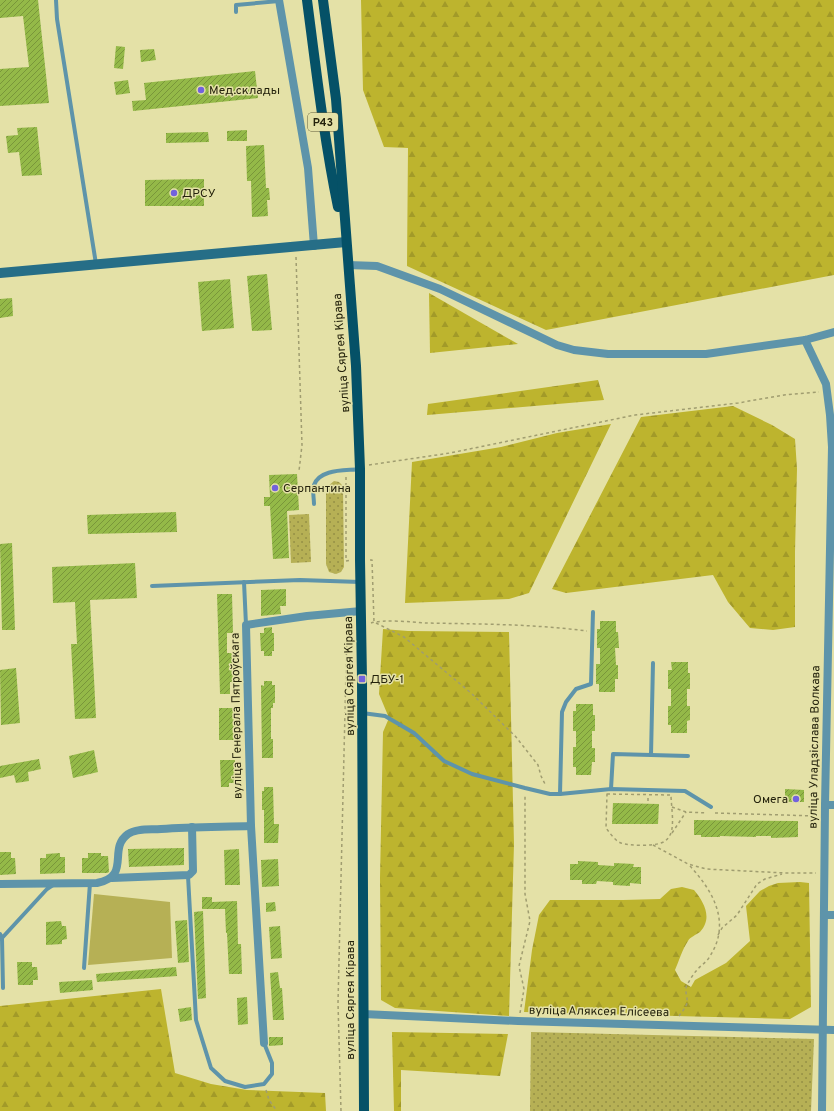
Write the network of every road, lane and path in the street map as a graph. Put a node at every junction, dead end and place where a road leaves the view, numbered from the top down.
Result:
1 (56, 0) edge
2 (279, 0) edge
3 (307, 0) edge
4 (323, 0) edge
5 (236, 12) dead end
6 (346, 242) junction
7 (314, 246) junction
8 (296, 247) junction
9 (96, 264) junction
10 (348, 265) junction
11 (0, 273) edge
12 (834, 332) edge
13 (805, 340) junction
14 (829, 386) edge
15 (833, 448) edge
16 (360, 469) junction
17 (299, 471) dead end
18 (346, 471) junction
19 (314, 504) dead end
20 (372, 560) dead end
21 (346, 561) dead end
22 (832, 561) edge
23 (244, 582) junction
24 (360, 582) junction
25 (152, 586) dead end
26 (361, 611) junction
27 (593, 612) dead end
28 (374, 622) junction
29 (246, 625) junction
30 (347, 628) dead end
31 (592, 632) junction
32 (653, 663) dead end
33 (831, 679) edge
34 (362, 714) junction
35 (651, 755) junction
36 (688, 756) dead end
37 (525, 788) junction
38 (611, 789) junction
39 (550, 794) junction
40 (560, 794) junction
41 (607, 794) dead end
42 (624, 794) dead end
43 (648, 794) dead end
44 (671, 795) dead end
45 (624, 801) dead end
46 (648, 801) dead end
47 (671, 805) junction
48 (825, 805) junction
49 (834, 805) edge
50 (711, 807) dead end
51 (686, 812) junction
52 (825, 816) junction
53 (251, 826) junction
54 (192, 827) junction
55 (670, 836) junction
56 (653, 845) junction
57 (688, 864) junction
58 (785, 873) junction
59 (824, 873) junction
60 (188, 876) junction
61 (112, 878) junction
62 (55, 883) junction
63 (90, 883) junction
64 (0, 884) edge
65 (824, 915) junction
66 (834, 915) edge
67 (0, 934) edge
68 (1, 938) edge
69 (717, 939) junction
70 (84, 968) dead end
71 (3, 988) dead end
72 (363, 1014) junction
73 (518, 1021) junction
74 (674, 1025) junction
75 (823, 1030) junction
76 (834, 1030) edge
77 (264, 1043) joint
78 (264, 1084) junction
79 (277, 1111) edge
80 (341, 1111) edge
81 (364, 1111) edge
82 (822, 1111) edge

1 - 9 lane
2 - 5 lane
2 - 7 street
3 - 6 main road, вуліца Сяргея Кірава / Р43
4 - 6 main road, вуліца Сяргея Кірава / Р43
6 - 7 street
6 - 10 main road, вуліца Сяргея Кірава / Р43
7 - 8 street
8 - 9 street
8 - 17 path
9 - 11 street
10 - 13 street
10 - 16 main road, вуліца Сяргея Кірава / Р43
12 - 13 street
13 - 14 street, вуліца Уладзіслава Волкава
14 - 15 street, вуліца Уладзіслава Волкава
14 - 16 path
15 - 22 street, вуліца Уладзіслава Волкава
16 - 18 lane
16 - 24 main road, вуліца Сяргея Кірава / Р43
18 - 19 lane
18 - 21 path
20 - 28 path
22 - 33 street, вуліца Уладзіслава Волкава
23 - 24 lane
23 - 25 lane
23 - 29 lane
24 - 26 main road, вуліца Сяргея Кірава / Р43
26 - 29 street, вуліца Генерала Пятроўскага
26 - 34 main road, вуліца Сяргея Кірава / Р43
27 - 31 lane
28 - 31 path
28 - 39 path
29 - 53 street, вуліца Генерала Пятроўскага
30 - 80 path
31 - 40 lane
32 - 35 lane
33 - 48 street, вуліца Уладзіслава Волкава
34 - 37 lane
34 - 72 main road, вуліца Сяргея Кірава / Р43
35 - 36 lane
35 - 38 lane
37 - 39 lane
37 - 73 path
38 - 40 lane
38 - 50 lane
39 - 40 lane
41 - 56 path
42 - 45 path
43 - 46 path
44 - 47 path
47 - 51 path
47 - 55 path
48 - 49 street
48 - 52 street, вуліца Уладзіслава Волкава
51 - 52 path
51 - 55 path
52 - 59 street, вуліца Уладзіслава Волкава
53 - 54 street
53 - 77 street, вуліца Генерала Пятроўскага
54 - 60 street
54 - 61 street
55 - 56 path
56 - 57 path
57 - 58 path
57 - 69 path
58 - 59 path
58 - 69 path
59 - 65 street, вуліца Уладзіслава Волкава
60 - 61 street
60 - 78 lane
61 - 63 street
62 - 63 street
62 - 64 street
62 - 68 lane
63 - 70 lane
65 - 66 street
65 - 75 street, вуліца Уладзіслава Волкава
67 - 68 lane
68 - 71 lane
69 - 74 path
72 - 73 street, вуліца Аляксея Елісеева
72 - 81 main road, вуліца Сяргея Кірава / Р43
73 - 74 street, вуліца Аляксея Елісеева
74 - 75 street, вуліца Аляксея Елісеева
75 - 76 street, вуліца Аляксея Елісеева
75 - 82 street, вуліца Уладзіслава Волкава
77 - 78 lane
78 - 79 path

